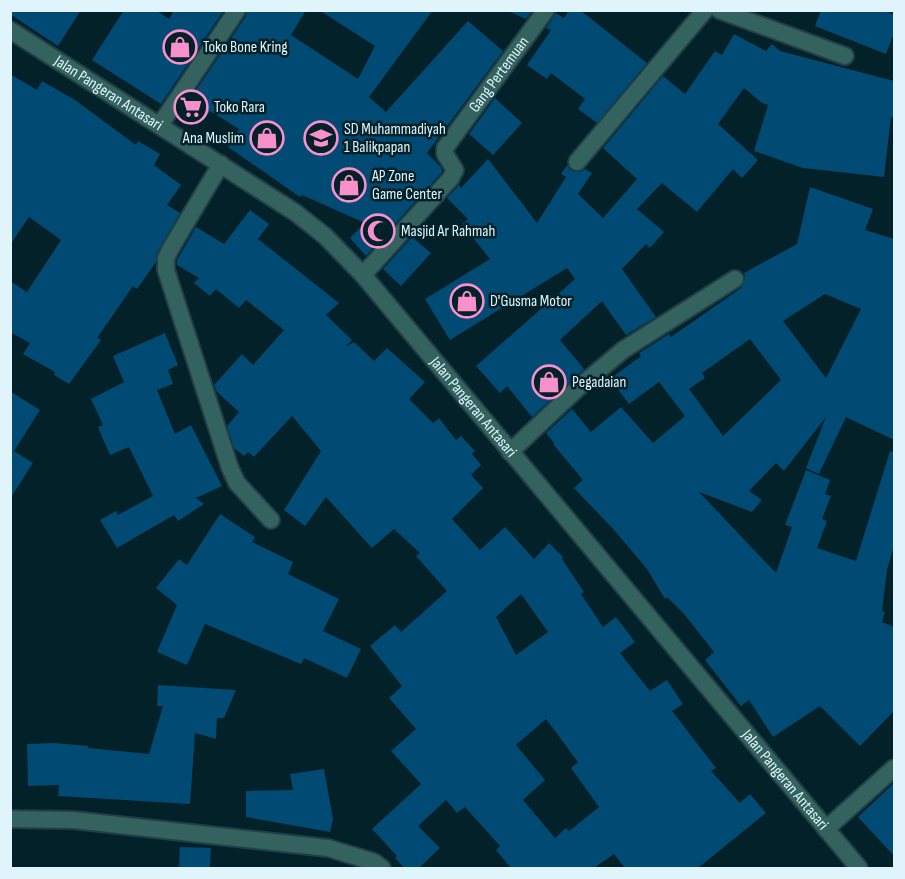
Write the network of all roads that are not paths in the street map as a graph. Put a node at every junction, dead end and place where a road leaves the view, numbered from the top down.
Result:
1 (237, 10) edge
2 (546, 10) edge
3 (705, 10) edge
4 (719, 10) edge
5 (10, 30) edge
6 (845, 56) dead end
7 (160, 125) junction
8 (577, 162) dead end
9 (221, 164) junction
10 (363, 275) junction
11 (735, 279) dead end
12 (510, 452) junction
13 (271, 520) dead end
14 (894, 768) edge
15 (10, 819) edge
16 (826, 829) junction
17 (382, 868) edge
18 (859, 868) edge

1 - 7 street
2 - 10 street, Gang Pertemuan
3 - 8 street
4 - 6 street
5 - 7 street, Jalan Pangeran Antasari
7 - 9 street, Jalan Pangeran Antasari
9 - 10 street, Jalan Pangeran Antasari
9 - 13 street
10 - 12 street, Jalan Pangeran Antasari
11 - 12 street
12 - 16 street, Jalan Pangeran Antasari
14 - 16 street
15 - 17 street
16 - 18 street, Jalan Pangeran Antasari

